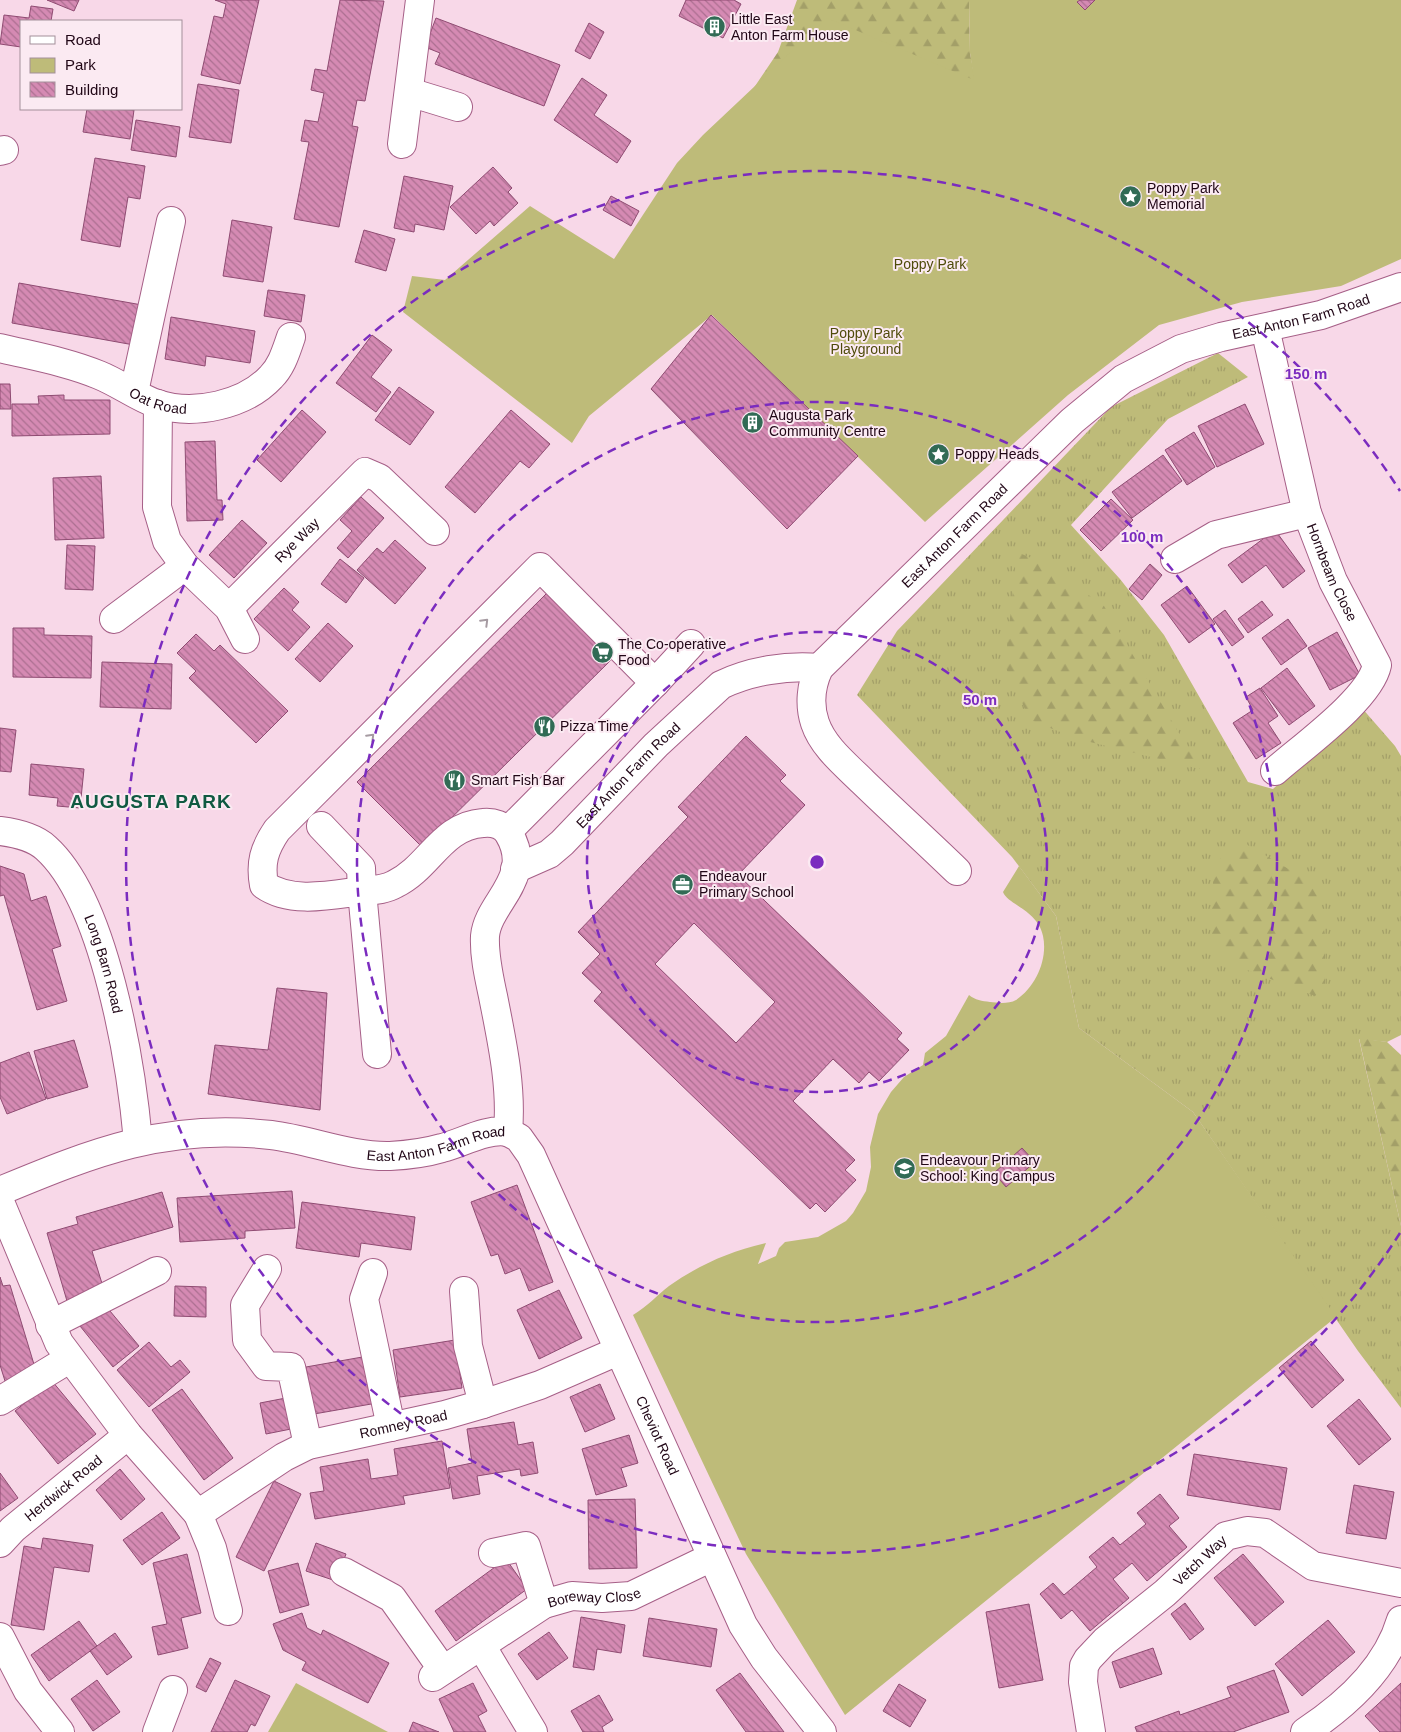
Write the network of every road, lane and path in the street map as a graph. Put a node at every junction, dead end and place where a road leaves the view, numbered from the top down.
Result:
1 (420, 0) edge
2 (409, 92) junction
3 (458, 107) dead end
4 (402, 144) dead end
5 (172, 221) dead end
6 (1401, 287) edge
7 (1264, 328) junction
8 (291, 337) dead end
9 (0, 348) edge
10 (146, 398) junction
11 (1307, 513) junction
12 (435, 531) dead end
13 (1175, 559) dead end
14 (185, 566) junction
15 (229, 608) junction
16 (114, 620) dead end
17 (245, 639) dead end
18 (691, 644) dead end
19 (819, 668) junction
20 (655, 683) junction
21 (1275, 770) dead end
22 (321, 826) dead end
23 (0, 831) edge
24 (508, 832) junction
25 (516, 869) junction
26 (958, 870) dead end
27 (362, 891) junction
28 (377, 1054) dead end
29 (508, 1132) junction
30 (138, 1141) junction
31 (0, 1191) edge
32 (0, 1202) edge
33 (267, 1269) dead end
34 (157, 1272) dead end
35 (374, 1273) dead end
36 (464, 1291) dead end
37 (50, 1325) junction
38 (618, 1351) junction
39 (69, 1359) junction
40 (0, 1401) edge
41 (483, 1404) junction
42 (391, 1427) junction
43 (128, 1435) junction
44 (308, 1445) junction
45 (198, 1514) junction
46 (0, 1542) edge
47 (493, 1554) dead end
48 (712, 1557) junction
49 (344, 1572) dead end
50 (1401, 1583) edge
51 (544, 1604) junction
52 (228, 1611) dead end
53 (1401, 1622) edge
54 (0, 1637) edge
55 (482, 1647) junction
56 (173, 1690) dead end
57 (60, 1732) edge
58 (157, 1732) edge
59 (533, 1732) edge
60 (822, 1732) edge
61 (1091, 1732) edge
62 (1305, 1732) edge

1 - 2 street
2 - 3 street
2 - 4 street
5 - 10 street
6 - 7 street, East Anton Farm Road
7 - 11 street, Hornbeam Close
7 - 19 street, East Anton Farm Road
8 - 10 street, Oat Road
9 - 10 street, Oat Road
10 - 14 street
11 - 13 street
11 - 21 street, Hornbeam Close
12 - 15 street, Rye Way
14 - 15 street
14 - 16 street
15 - 17 street
18 - 20 street
19 - 25 street, East Anton Farm Road
19 - 26 street
20 - 24 street
27 -> 20 street
22 - 27 street
23 - 30 street, Long Barn Road
24 - 25 street
24 - 27 street
25 - 29 street, East Anton Farm Road
27 - 28 street
29 - 30 street, East Anton Farm Road
29 - 38 street, Cheviot Road
30 - 31 street, East Anton Farm Road
32 - 37 street
33 - 44 street
34 - 37 street
35 - 42 street
36 - 41 street
37 - 39 street
38 - 41 street, Romney Road
38 - 48 street, Cheviot Road
39 - 40 street
39 - 43 street
41 - 42 street, Romney Road
42 - 44 street, Romney Road
43 - 45 street
43 - 46 street, Herdwick Road
44 - 45 street, Romney Road
45 - 52 street
47 - 51 street
48 - 51 street, Boreway Close
48 - 60 street, Cheviot Road
49 - 55 street, Boreway Close
50 - 61 street, Vetch Way
51 - 55 street, Boreway Close
53 - 62 street
54 - 57 street
55 - 59 street
56 - 58 street

